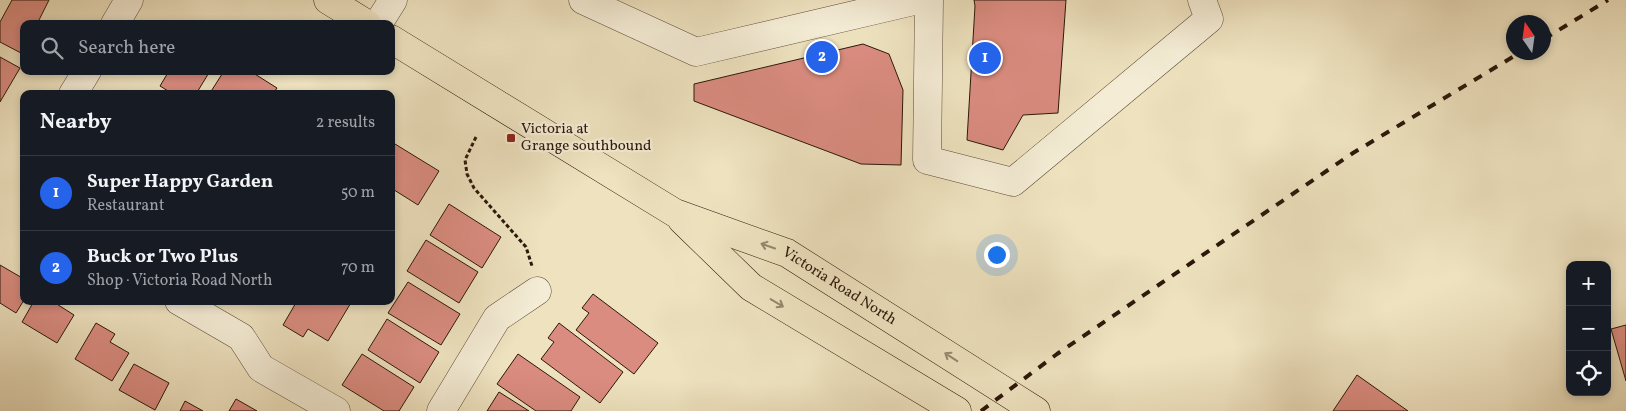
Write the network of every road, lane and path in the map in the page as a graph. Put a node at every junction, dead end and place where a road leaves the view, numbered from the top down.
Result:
1 (129, 0) edge
2 (328, 0) edge
3 (393, 0) edge
4 (583, 0) edge
5 (918, 0) edge
6 (929, 0) edge
7 (1202, 0) edge
8 (117, 20) edge
9 (360, 20) edge
10 (380, 20) edge
11 (395, 41) edge
12 (85, 75) edge
13 (75, 90) edge
14 (476, 137) dead end
15 (675, 213) junction
16 (537, 291) joint
17 (186, 305) edge
18 (336, 411) edge
19 (441, 411) edge
20 (957, 411) edge
21 (1036, 411) edge

1 - 8 street
2 - 9 main road
3 - 10 street
4 - 5 street
6 - 7 street
11 - 15 main road, Victoria Road North
12 - 13 street
14 - 16 path
15 -> 20 main road, Victoria Road North
21 -> 15 main road, Victoria Road North
16 - 19 street
17 - 18 street

